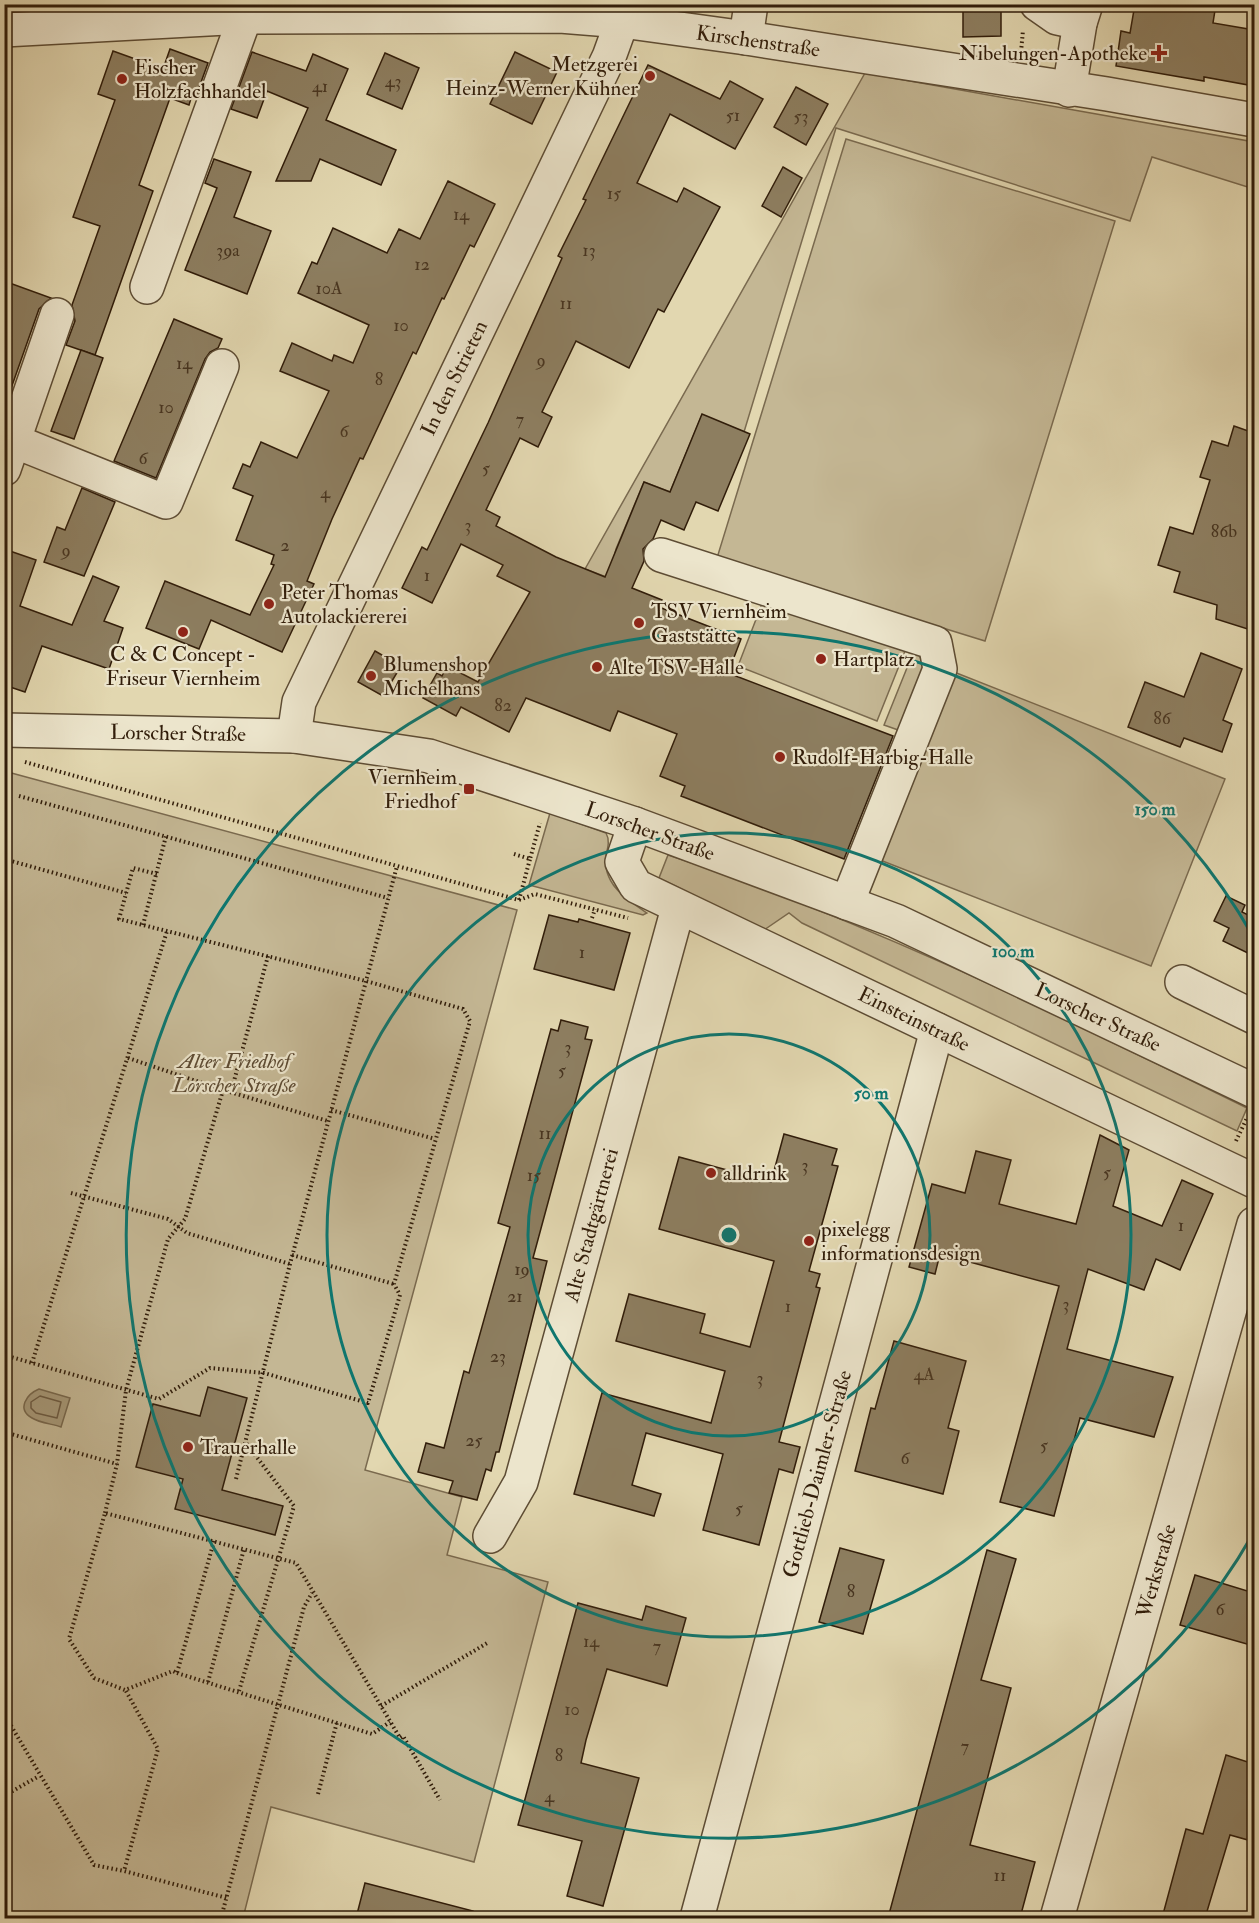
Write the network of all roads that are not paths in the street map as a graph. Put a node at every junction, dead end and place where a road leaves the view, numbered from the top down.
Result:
1 (751, 4) edge
2 (1038, 7) edge
3 (1083, 14) edge
4 (237, 18) junction
5 (622, 21) junction
6 (4, 30) edge
7 (746, 38) junction
8 (1070, 90) junction
9 (1254, 120) edge
10 (167, 188) dead end
11 (147, 287) dead end
12 (57, 315) dead end
13 (222, 366) dead end
14 (8, 449) edge
15 (661, 555) dead end
16 (294, 736) junction
17 (10, 745) edge
18 (635, 824) junction
19 (848, 903) junction
20 (675, 918) junction
21 (1182, 982) dead end
22 (1254, 1017) edge
23 (937, 1030) junction
24 (1251, 1103) edge
25 (1254, 1180) edge
26 (1254, 1224) edge
27 (490, 1536) dead end
28 (696, 1918) edge
29 (1057, 1918) edge

1 - 7 street
2 - 3 street
3 - 8 street
4 - 5 street, Kirschenstraße
4 - 6 street, Kirschenstraße
4 - 10 street
4 - 11 street
5 - 7 street, Kirschenstraße
5 - 16 street, In den Strieten
7 - 8 street, Kirschenstraße
8 - 9 street, Kirschenstraße
12 - 14 street
13 - 14 street
15 - 19 street
16 - 17 street, Lorscher Straße
16 - 18 street, Lorscher Straße
18 - 19 street, Lorscher Straße
18 - 20 street, Einsteinstraße
19 - 24 street, Lorscher Straße
20 - 23 street, Einsteinstraße
20 - 27 street, Alte Stadtgärtnerei
21 - 22 street
23 - 25 street, Einsteinstraße
23 - 28 street, Gottlieb-Daimler-Straße
26 - 29 street, Werkstraße

